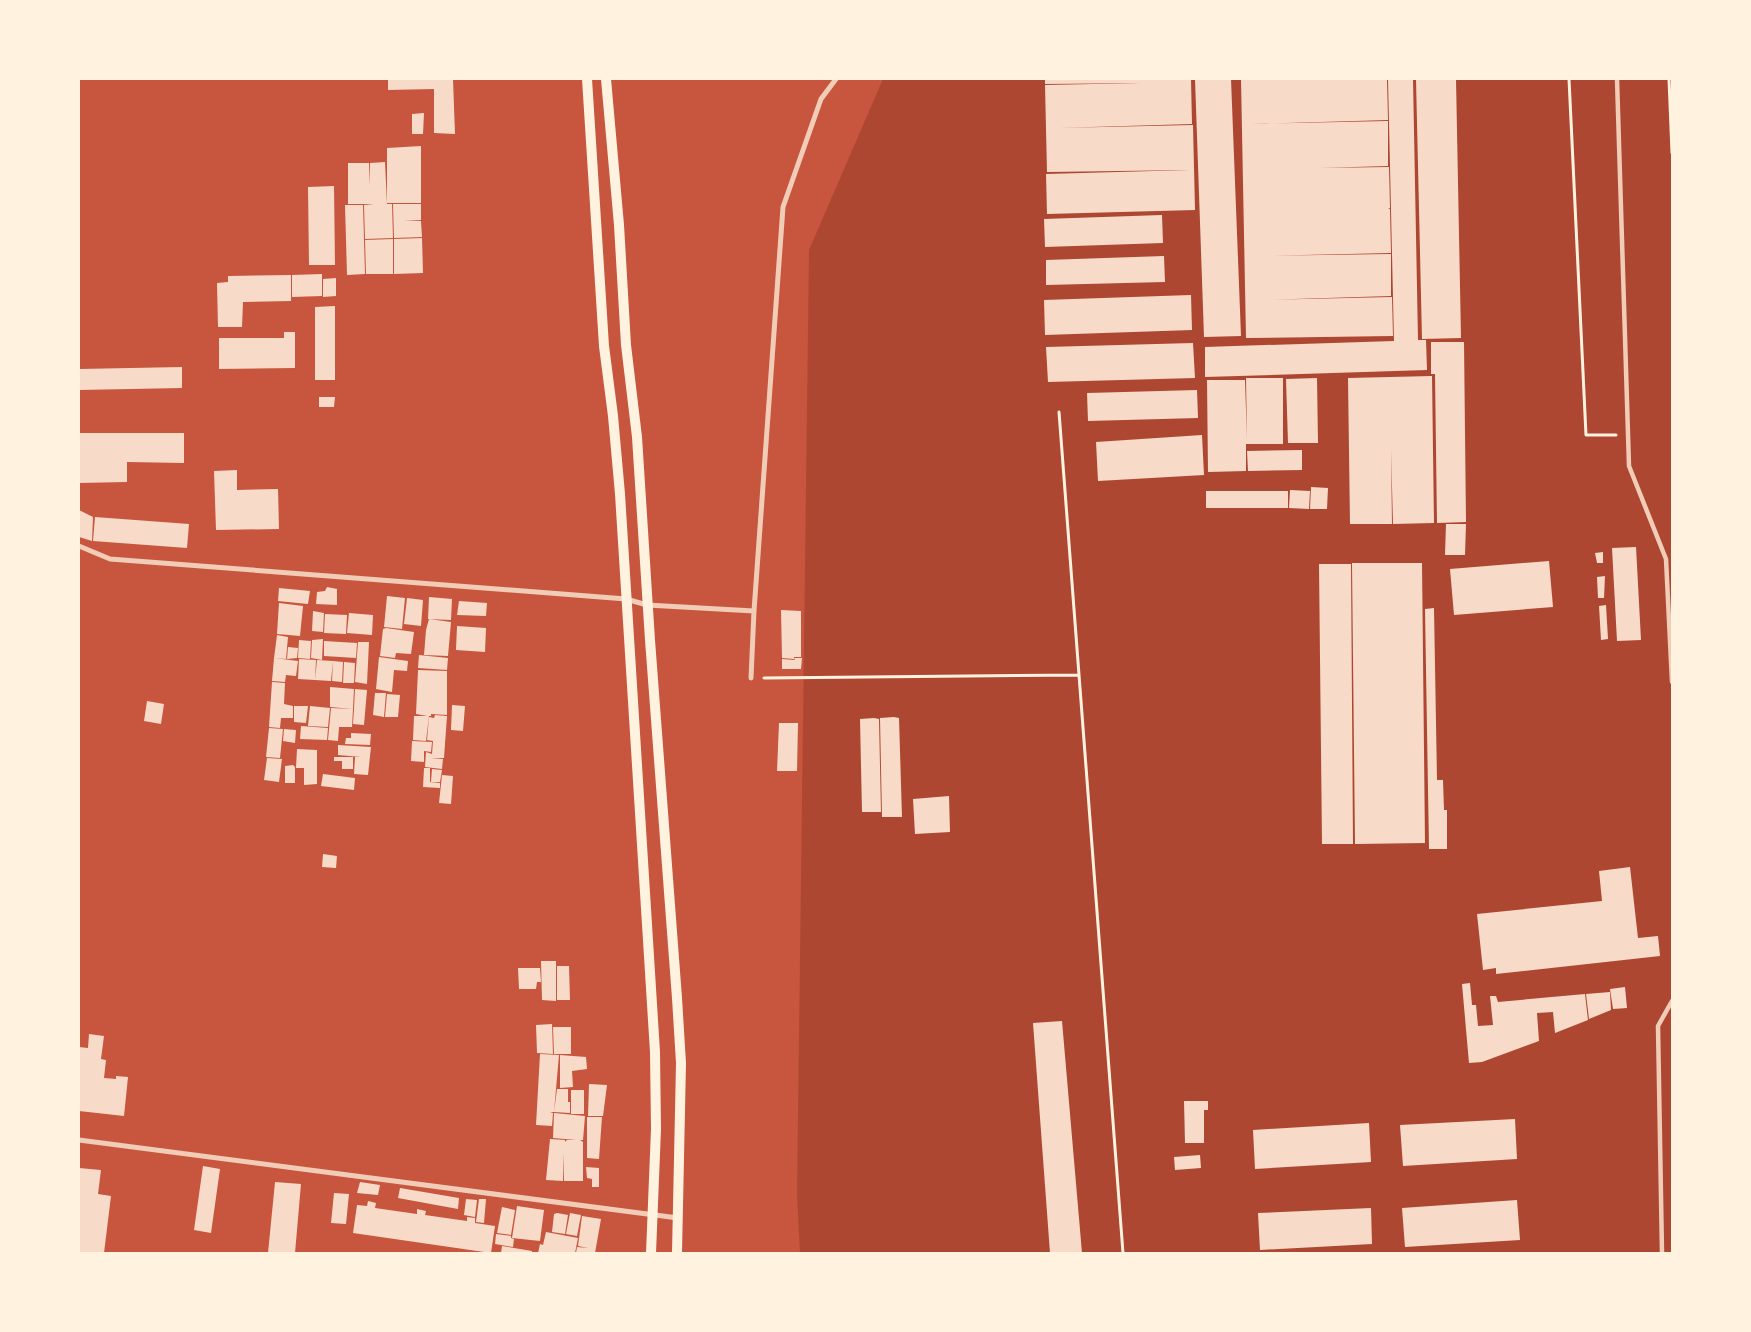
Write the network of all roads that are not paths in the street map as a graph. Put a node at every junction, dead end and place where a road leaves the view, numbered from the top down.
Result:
1 (586, 79) edge
2 (606, 79) edge
3 (836, 79) edge
4 (1617, 79) edge
5 (79, 546) edge
6 (1672, 558) edge
7 (1666, 559) junction
8 (626, 599) junction
9 (647, 605) junction
10 (754, 611) junction
11 (751, 678) road end
12 (1672, 682) edge
13 (1672, 1001) edge
14 (79, 1140) edge
15 (653, 1215) junction
16 (678, 1218) junction
17 (651, 1253) edge
18 (677, 1253) edge
19 (1662, 1253) edge

1 - 8 main road
2 - 9 main road
3 - 10 street
4 - 7 street
5 - 8 street
6 - 7 street
7 - 12 street
8 - 9 street
8 - 15 main road
9 - 10 street
9 - 16 main road
10 - 11 street
13 - 19 street
14 - 15 street
15 - 16 street
15 - 17 main road
16 - 18 main road

